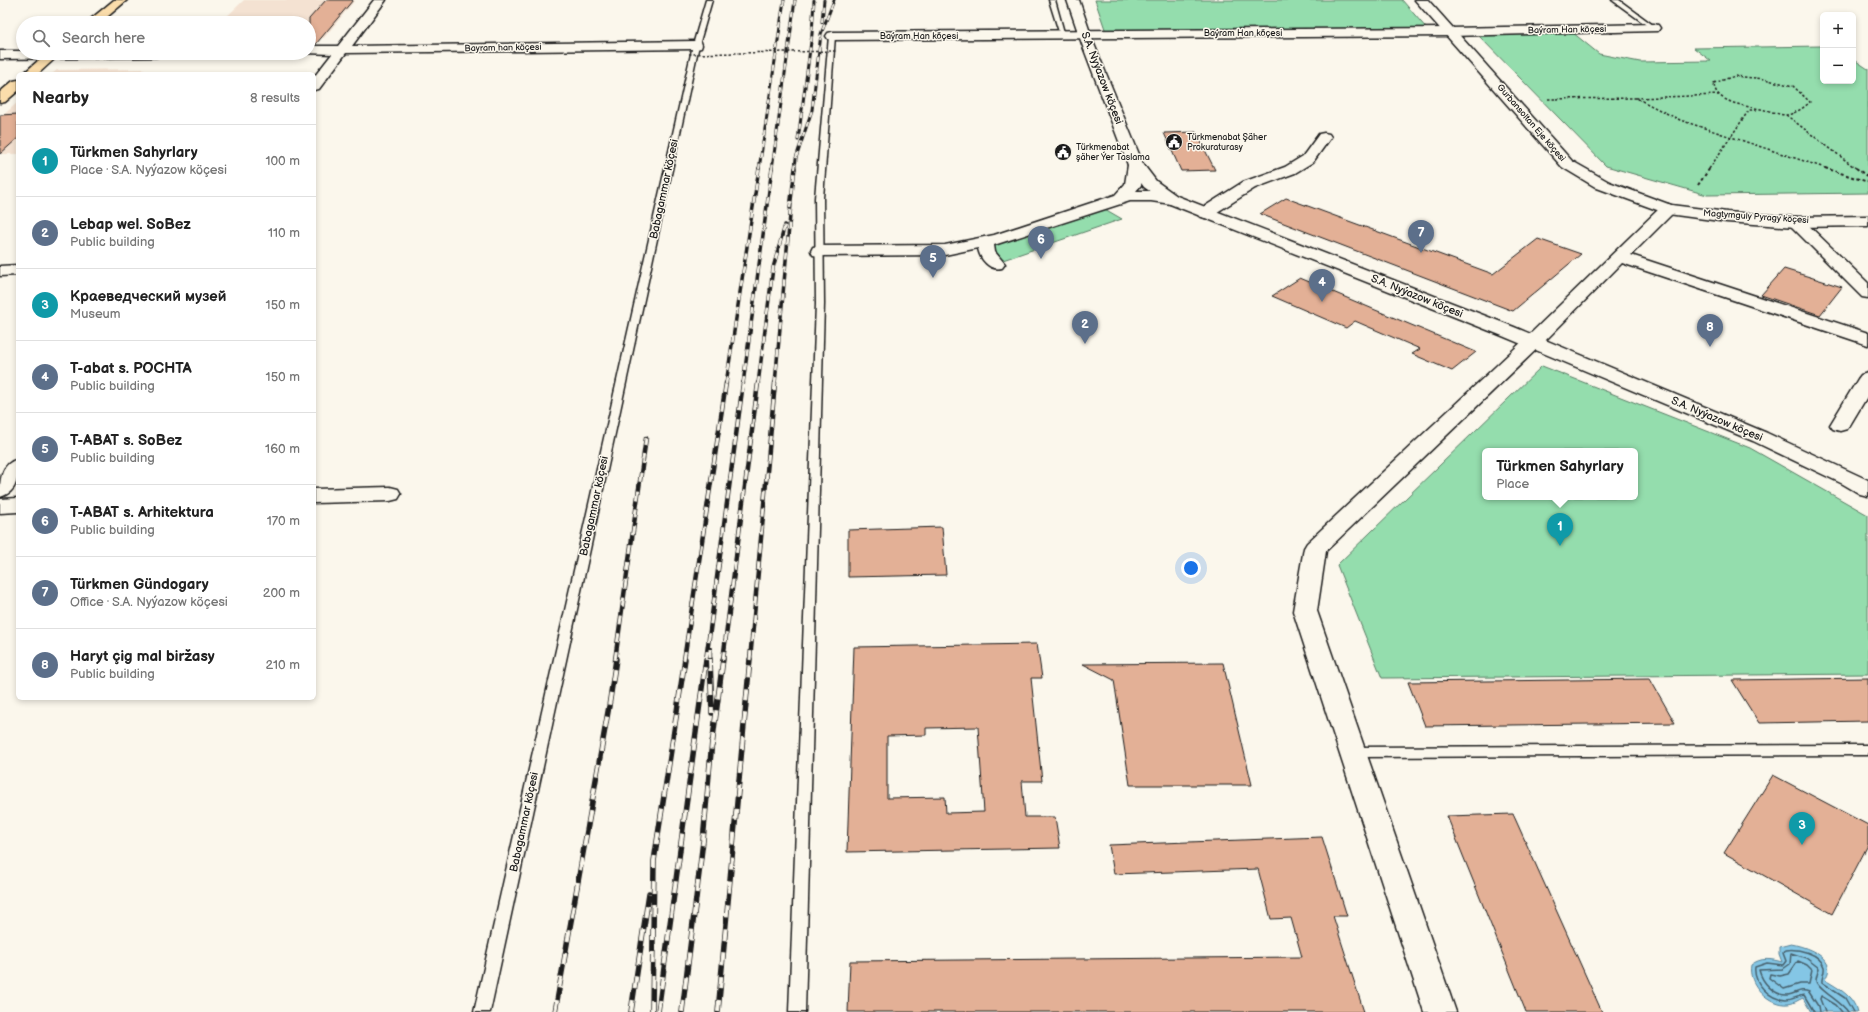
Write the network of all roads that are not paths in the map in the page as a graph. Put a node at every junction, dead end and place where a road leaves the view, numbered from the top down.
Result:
1 (121, 0) edge
2 (380, 0) edge
3 (709, 0) edge
4 (1052, 0) edge
5 (1073, 0) edge
6 (1421, 0) edge
7 (1615, 0) edge
8 (101, 16) edge
9 (1654, 28) joint
10 (1450, 32) junction
11 (1063, 35) junction
12 (1085, 35) junction
13 (832, 36) joint
14 (316, 50) edge
15 (342, 50) junction
16 (692, 50) junction
17 (0, 55) edge
18 (16, 55) edge
19 (47, 60) edge
20 (32, 72) edge
21 (316, 83) edge
22 (16, 86) edge
23 (0, 99) edge
24 (1324, 137) dead end
25 (1136, 165) junction
26 (1121, 198) junction
27 (1170, 199) junction
28 (1668, 209) junction
29 (1205, 213) junction
30 (1868, 221) edge
31 (1796, 222) junction
32 (985, 242) junction
33 (819, 251) junction
34 (1620, 257) junction
35 (996, 264) dead end
36 (16, 270) edge
37 (0, 271) edge
38 (1868, 293) edge
39 (1868, 339) edge
40 (1533, 342) junction
41 (1868, 379) edge
42 (1840, 425) dead end
43 (16, 469) edge
44 (1862, 485) edge
45 (0, 490) edge
46 (390, 494) dead end
47 (316, 496) edge
48 (16, 505) edge
49 (0, 506) edge
50 (1868, 750) edge
51 (1352, 752) junction
52 (482, 1012) edge
53 (797, 1012) edge
54 (1440, 1012) edge

1 - 8 main road
2 - 15 street
3 - 16 lane, Babagammar köçesi
4 - 11 lane
5 - 12 street, S.A. Nyýazow köçesi
6 - 10 street, Gurbansoltan Eje köçesi
7 - 9 lane
9 - 10 street, Baýram Han köçesi
10 - 12 street, Baýram Han köçesi
10 - 28 street, Gurbansoltan Eje köçesi
11 - 12 street, Baýram Han köçesi
11 - 13 street, Baýram Han köçesi
12 - 25 street, S.A. Nyýazow köçesi
13 - 33 lane
14 - 15 street, Bayram han köçesi
15 - 16 street, Bayram han köçesi
15 - 21 street
16 - 52 lane, Babagammar köçesi
17 - 18 street
19 - 20 main road
22 - 23 main road
24 - 29 street
25 - 26 street
25 - 27 street, S.A. Nyýazow köçesi
26 - 27 street
26 - 32 street
27 - 29 street, S.A. Nyýazow köçesi
28 - 31 street, Magtymguly Pyragy köçesi
28 - 34 street
29 - 40 street, S.A. Nyýazow köçesi
30 - 31 street, Magtymguly Pyragy köçesi
31 - 38 street
32 - 33 street
32 - 35 street
33 - 53 lane
34 - 39 street
34 - 40 street
36 - 37 street
40 - 44 street, S.A. Nyýazow köçesi
40 - 51 street
41 - 42 street
43 - 45 street
46 - 47 street
48 - 49 street
50 - 51 lane
51 - 54 street

